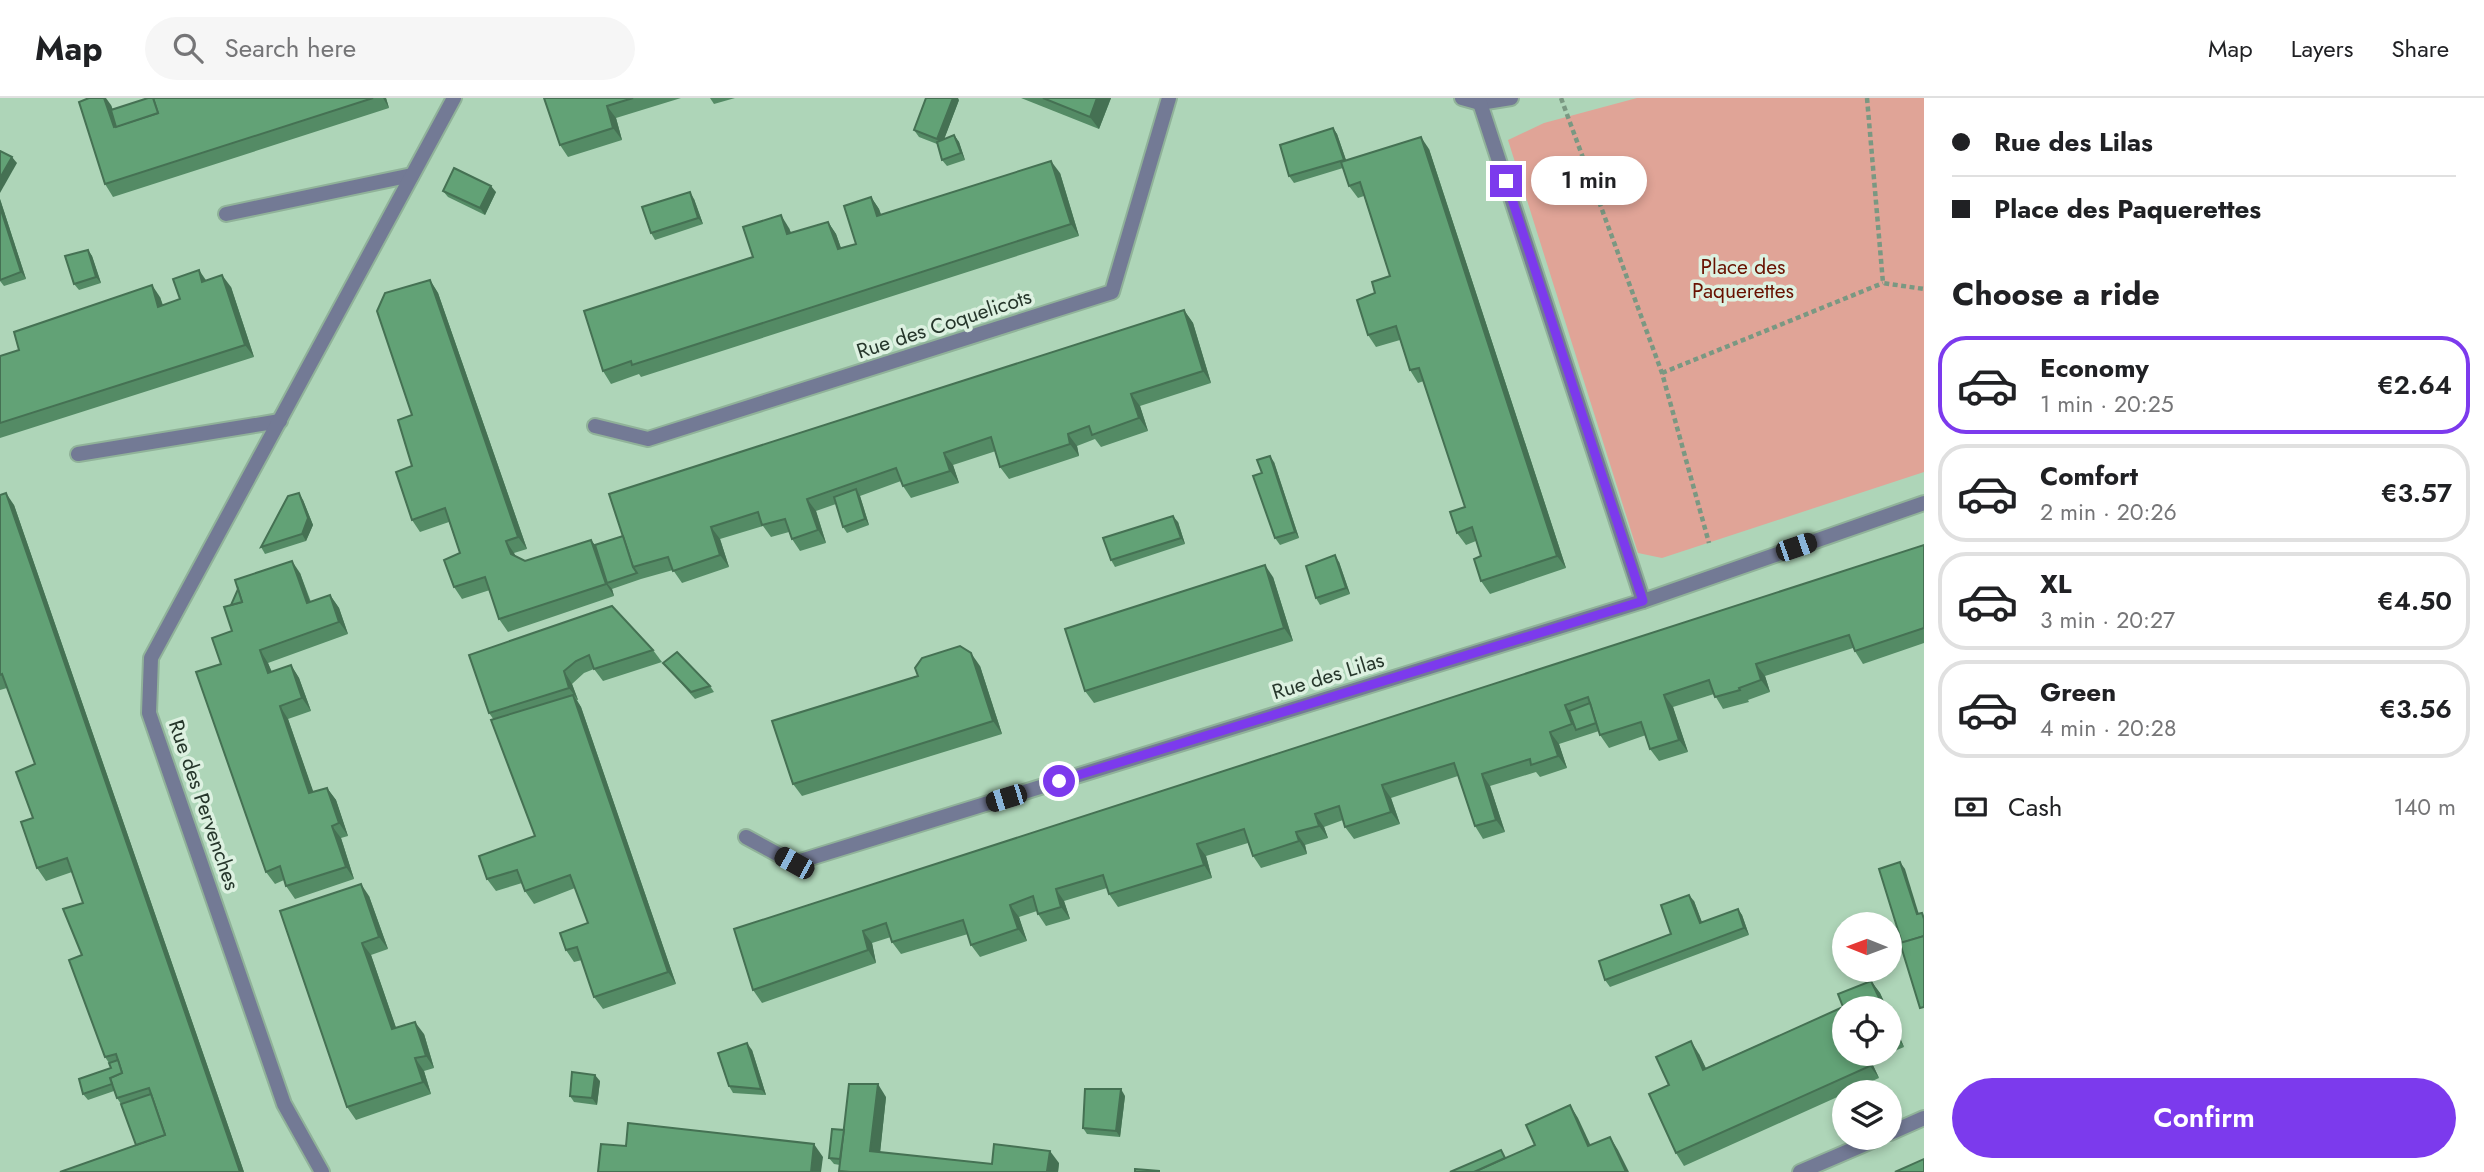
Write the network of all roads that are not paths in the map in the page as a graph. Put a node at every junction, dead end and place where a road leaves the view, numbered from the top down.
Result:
1 (454, 98) edge
2 (1169, 98) edge
3 (1462, 98) edge
4 (1511, 98) edge
5 (1480, 103) junction
6 (412, 175) junction
7 (226, 214) dead end
8 (280, 421) junction
9 (595, 426) dead end
10 (78, 454) dead end
11 (1924, 503) edge
12 (1643, 601) junction
13 (746, 837) dead end
14 (1924, 1118) edge
15 (1902, 1128) edge
16 (1851, 1150) edge
17 (322, 1172) edge
18 (1800, 1172) edge

1 - 6 street, Rue des Pervenches
2 - 9 street, Rue des Coquelicots
3 - 5 street
4 - 5 street
5 - 12 street
6 - 7 street
6 - 8 street, Rue des Pervenches
8 - 10 street
8 - 17 street, Rue des Pervenches
11 - 12 street, Rue des Lilas
12 - 13 street, Rue des Lilas
14 - 15 street
16 - 18 street

